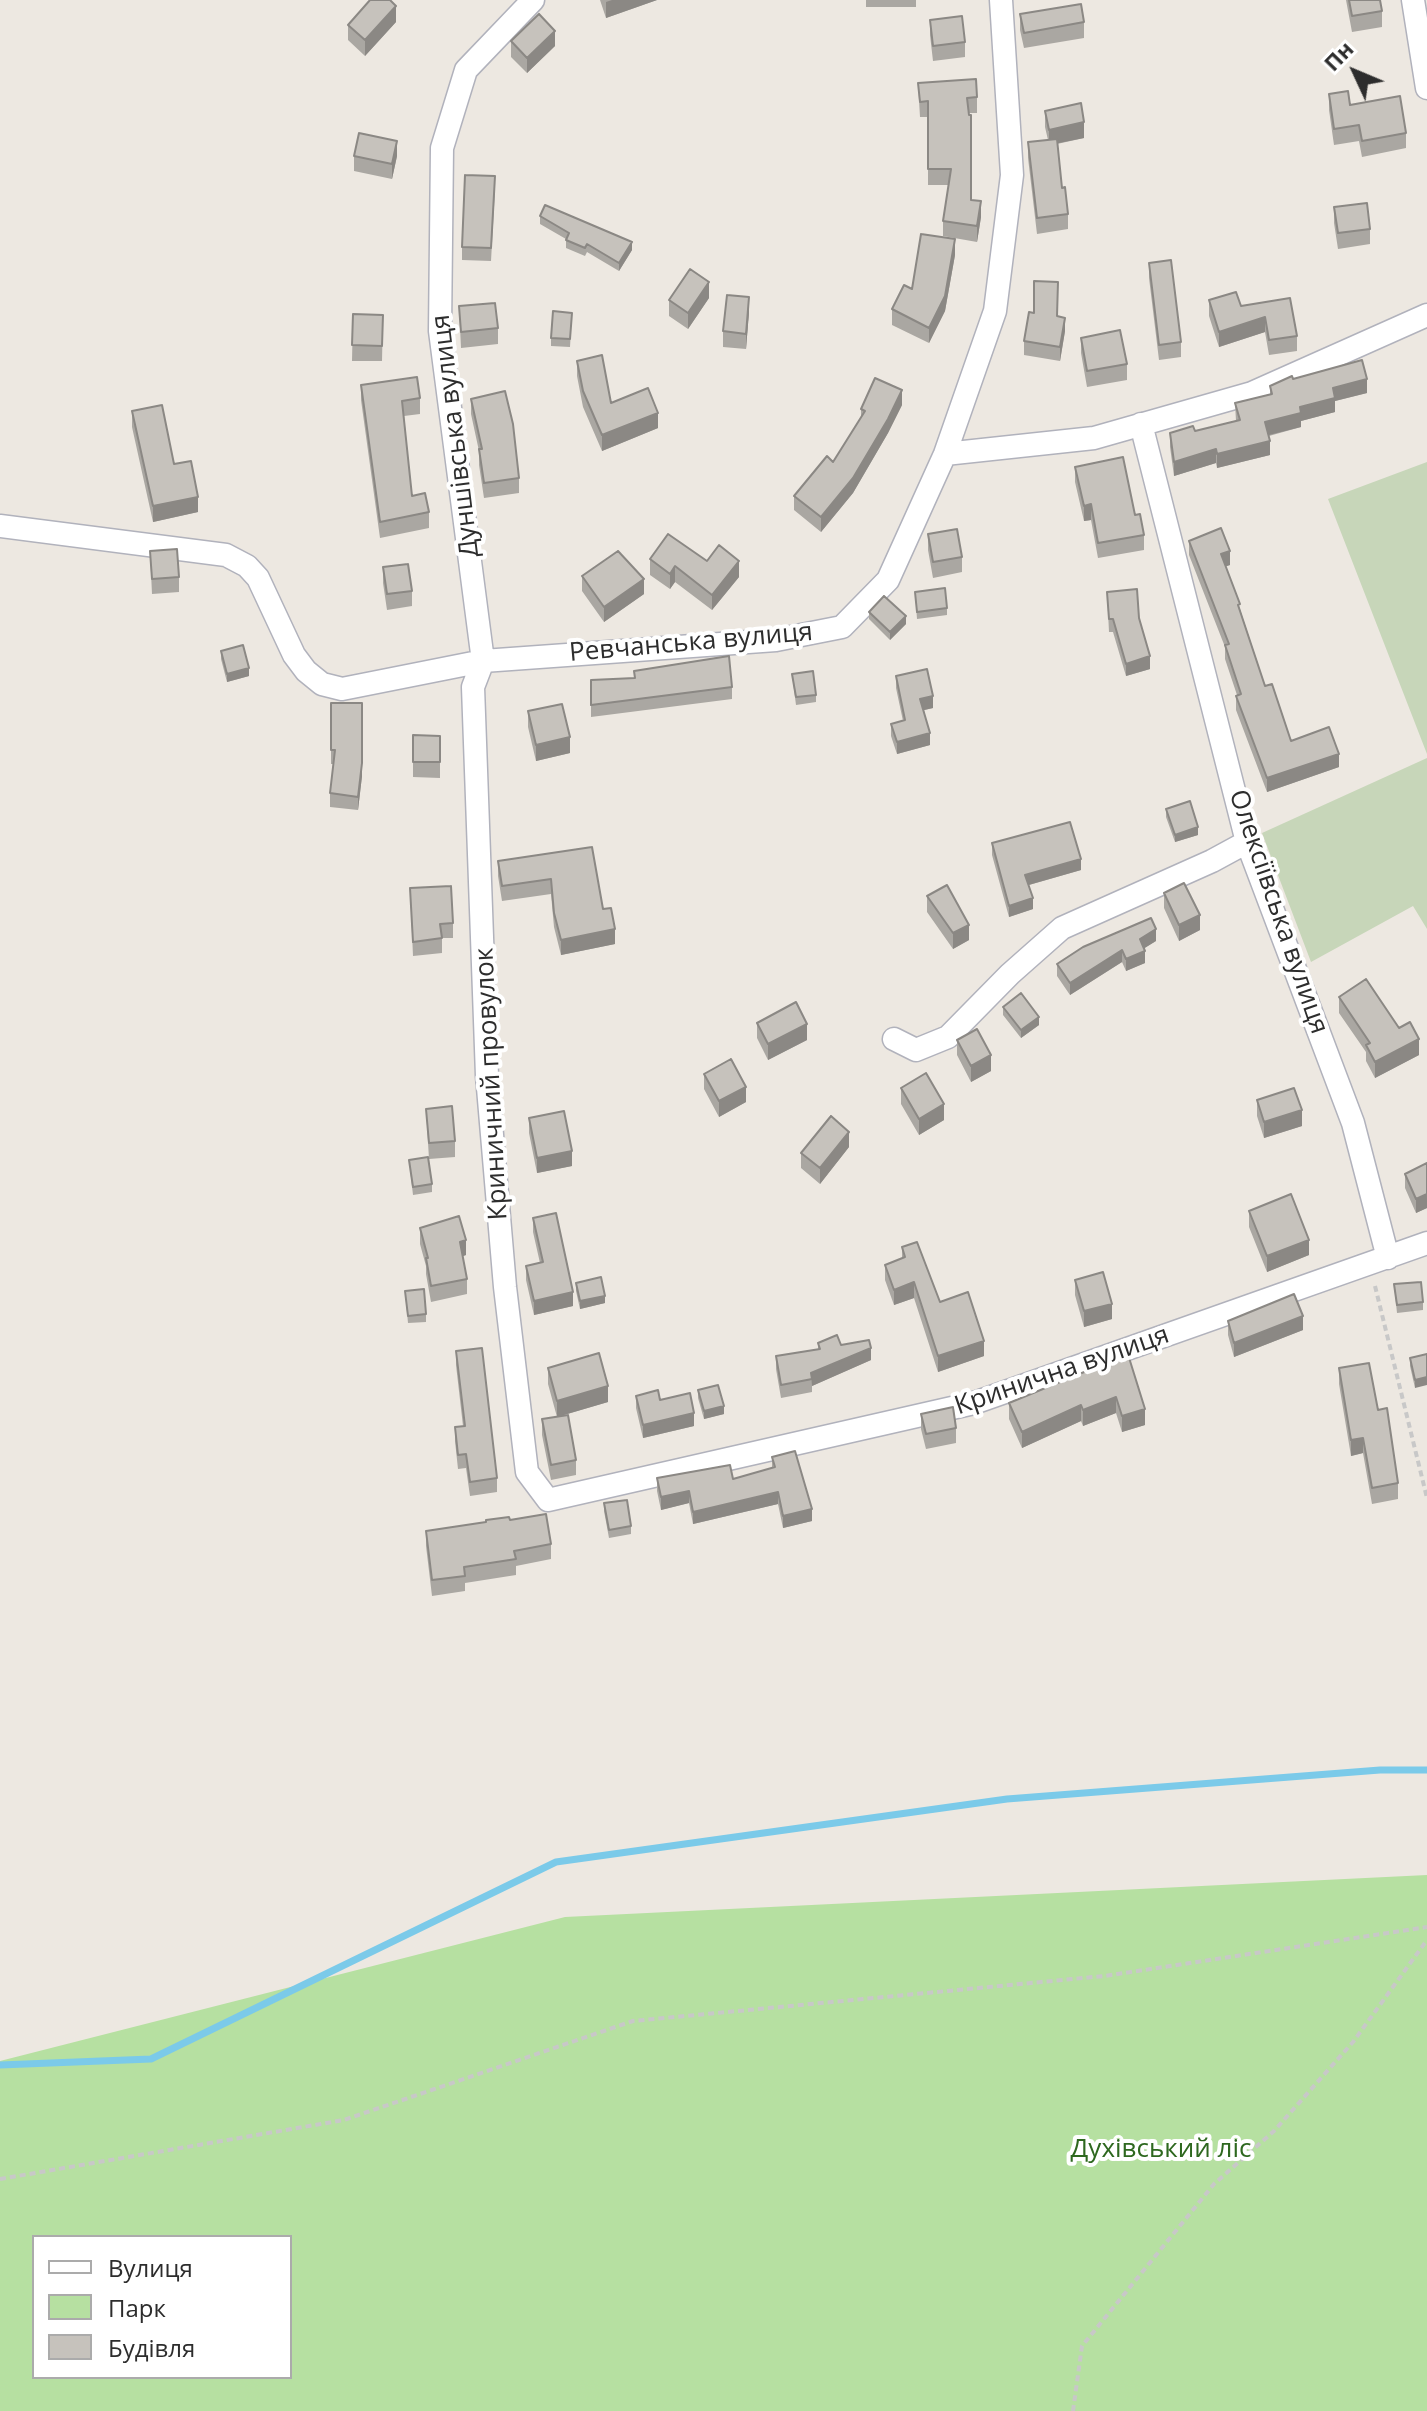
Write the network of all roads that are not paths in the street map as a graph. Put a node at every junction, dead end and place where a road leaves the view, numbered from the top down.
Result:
1 (533, 0) edge
2 (1001, 0) edge
3 (1413, 0) edge
4 (1427, 88) edge
5 (1427, 315) edge
6 (1141, 424) junction
7 (945, 454) junction
8 (0, 526) edge
9 (483, 661) junction
10 (1247, 842) junction
11 (894, 1039) dead end
12 (1427, 1243) edge
13 (1379, 1261) junction
14 (548, 1500) joint

1 - 9 street, Дуншівська вулиця
2 - 7 street, Ревчанська вулиця
3 - 4 street
5 - 6 street
6 - 7 street
6 - 10 street, Олексіївська вулиця
7 - 9 street, Ревчанська вулиця
8 - 9 street, Ревчанська вулиця
9 - 14 street, Криничний провулок
10 - 11 street
10 - 13 street, Олексіївська вулиця
12 - 13 street, Кринична вулиця
13 - 14 street, Кринична вулиця

